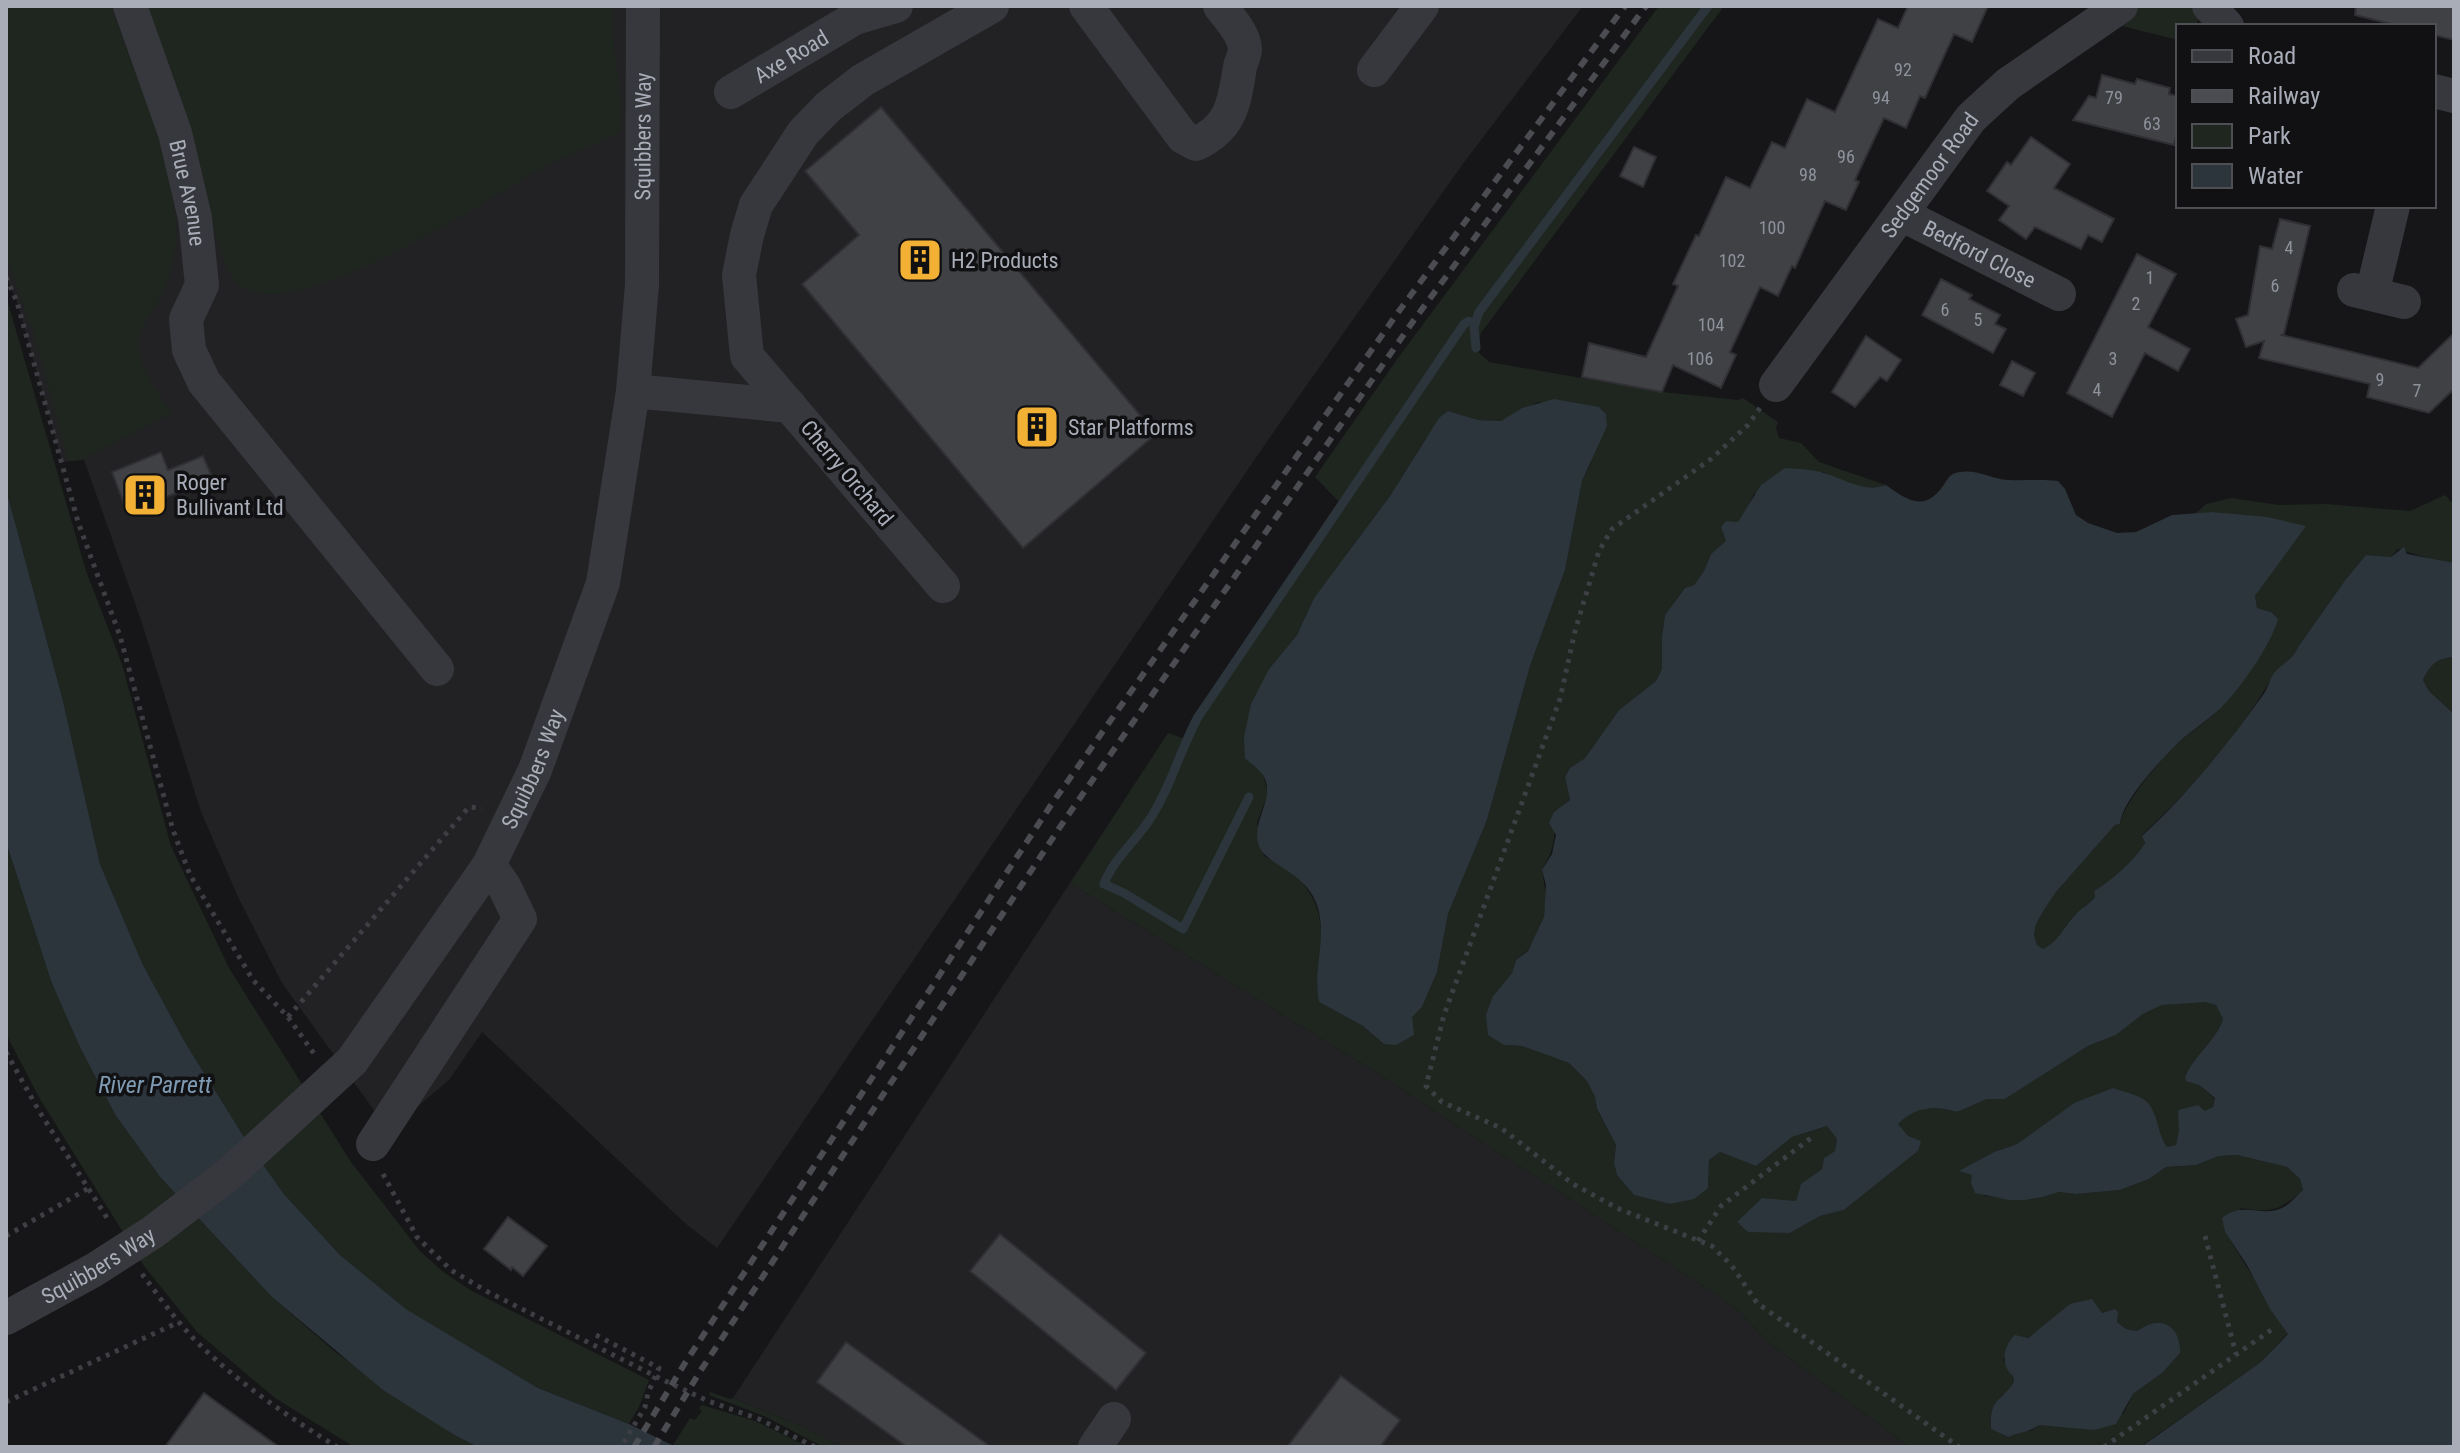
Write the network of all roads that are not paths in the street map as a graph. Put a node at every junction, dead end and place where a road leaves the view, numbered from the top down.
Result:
1 (130, 6) edge
2 (643, 6) edge
3 (896, 6) edge
4 (992, 6) edge
5 (1086, 6) edge
6 (1220, 6) edge
7 (1422, 6) edge
8 (2121, 6) edge
9 (2209, 6) edge
10 (2225, 24) edge
11 (1374, 70) dead end
12 (731, 92) dead end
13 (2393, 208) edge
14 (1901, 214) junction
15 (2059, 294) dead end
16 (2377, 296) dead end
17 (1776, 385) road end
18 (633, 391) junction
19 (790, 406) junction
20 (943, 586) dead end
21 (437, 669) dead end
22 (489, 865) junction
23 (373, 1144) road end
24 (6, 1318) edge
25 (1114, 1419) dead end
26 (1095, 1447) edge

1 - 21 street, Brue Avenue
2 - 18 street, Squibbers Way
3 - 12 street, Axe Road
4 - 19 street
5 - 6 street
7 - 11 street
8 - 14 street, Sedgemoor Road
9 - 10 street
13 - 16 street
14 - 15 street, Bedford Close
14 - 17 street, Sedgemoor Road
18 - 19 street, Cherry Orchard
18 - 22 street, Squibbers Way
19 - 20 street, Cherry Orchard
22 - 23 street
22 - 24 street, Squibbers Way
25 - 26 street

